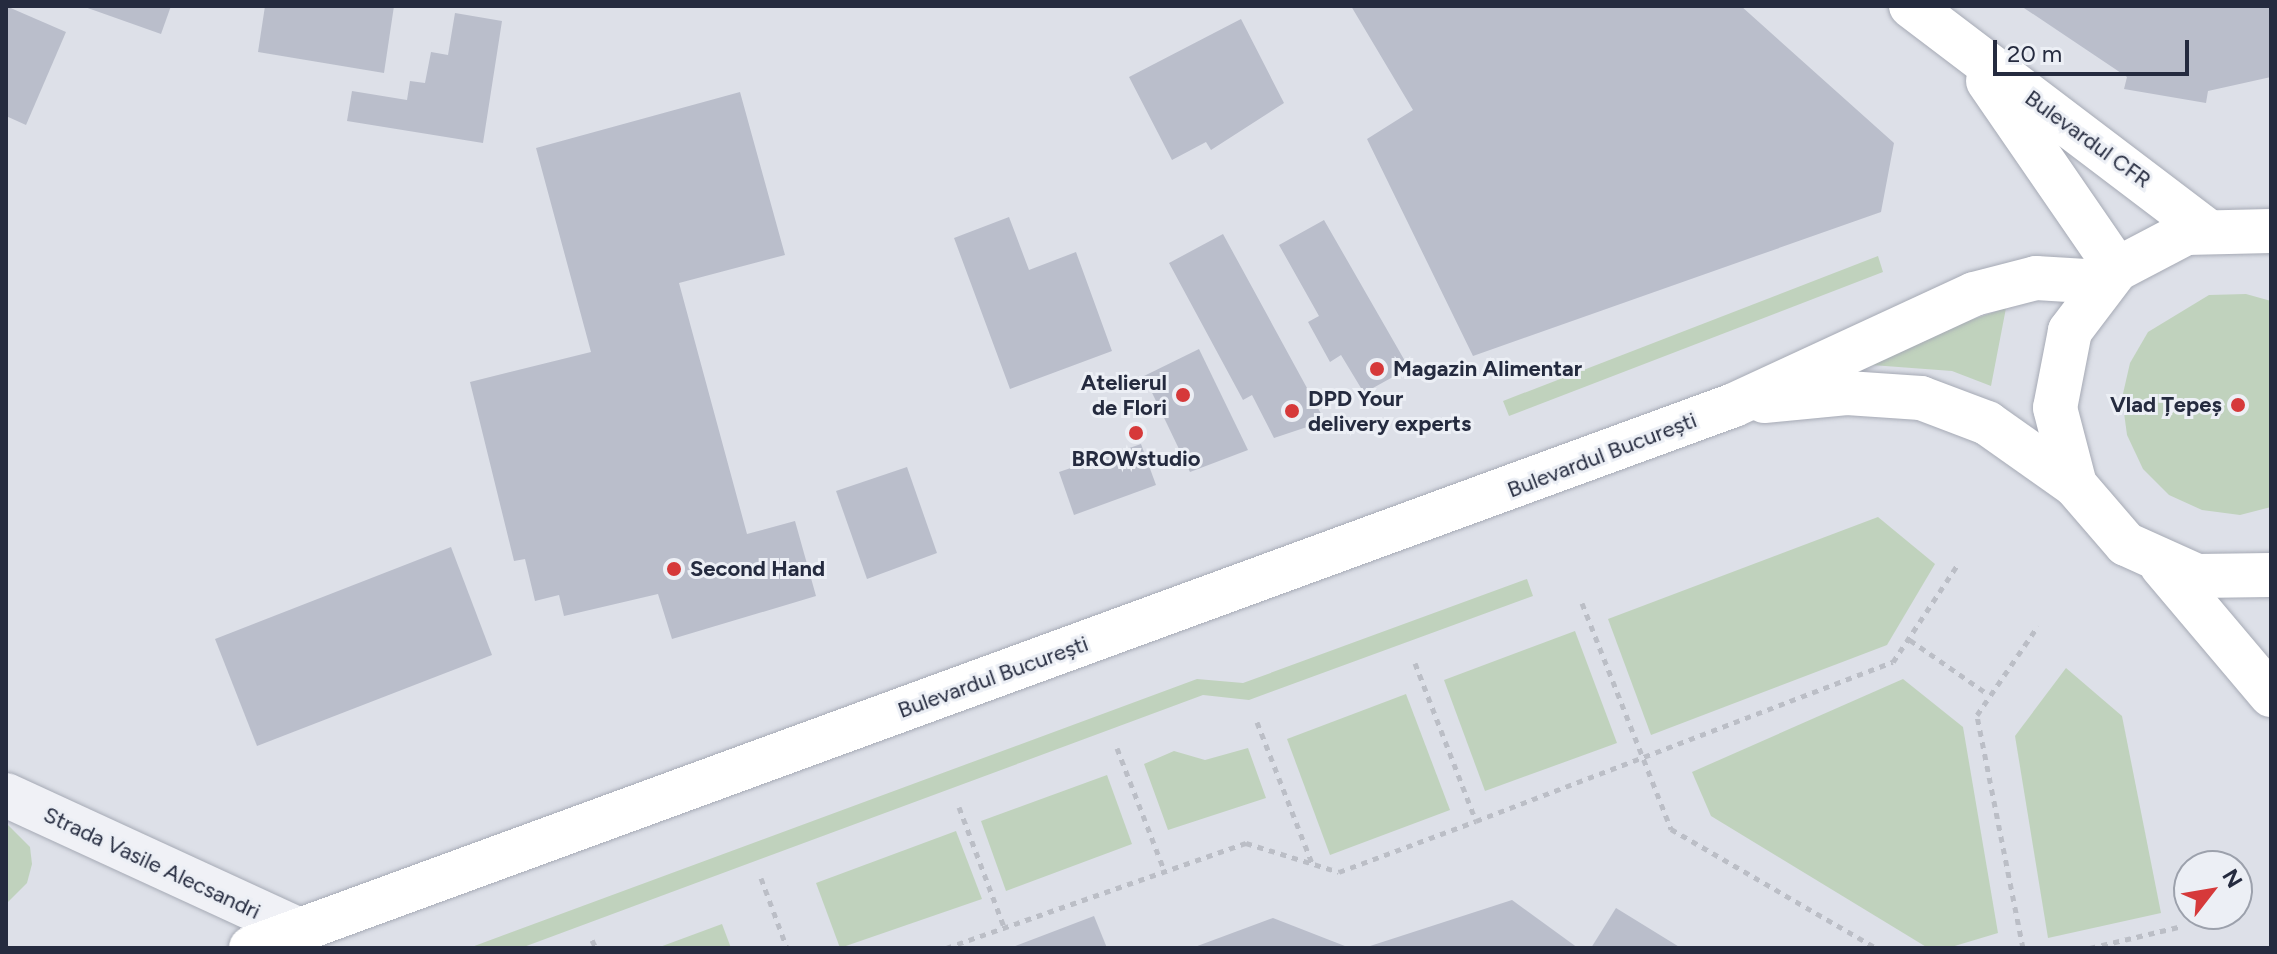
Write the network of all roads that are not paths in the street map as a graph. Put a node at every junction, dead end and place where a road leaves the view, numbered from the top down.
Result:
1 (1911, 6) edge
2 (1969, 53) junction
3 (2271, 209) edge
4 (2215, 228) junction
5 (2271, 231) edge
6 (2110, 275) junction
7 (1734, 405) junction
8 (2075, 485) junction
9 (2160, 564) junction
10 (2271, 575) edge
11 (2271, 695) edge
12 (6, 795) edge
13 (299, 930) junction
14 (251, 948) edge

1 - 2 main road, Bulevardul CFR
2 - 4 main road, Bulevardul CFR
2 - 6 main road, Bulevardul CFR
3 - 4 main road
4 - 5 main road
4 - 6 main road
6 - 7 main road, Bulevardul București
6 - 8 main road
7 - 8 main road, Bulevardul București
7 - 13 main road, Bulevardul București
8 - 9 main road
9 - 10 main road
9 - 11 main road
12 - 13 street, Strada Vasile Alecsandri
13 - 14 main road, Bulevardul București

